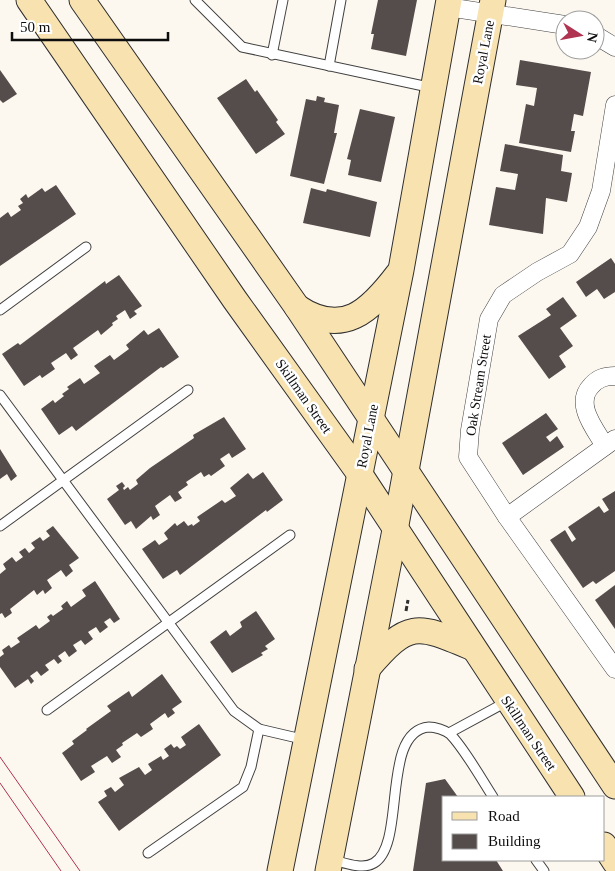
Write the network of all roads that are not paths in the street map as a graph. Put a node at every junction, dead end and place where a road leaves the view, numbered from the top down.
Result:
1 (29, 0) edge
2 (82, 0) edge
3 (195, 0) edge
4 (283, 0) edge
5 (341, 0) edge
6 (448, 4) edge
7 (492, 7) edge
8 (555, 23) edge
9 (272, 55) junction
10 (329, 66) junction
11 (433, 88) junction
12 (615, 105) edge
13 (86, 246) dead end
14 (400, 270) junction
15 (297, 307) junction
16 (0, 310) edge
17 (615, 376) edge
18 (188, 390) dead end
19 (0, 395) edge
20 (370, 418) junction
21 (610, 442) edge
22 (406, 469) junction
23 (359, 473) junction
24 (63, 480) junction
25 (507, 517) junction
26 (0, 526) edge
27 (395, 530) junction
28 (290, 535) dead end
29 (168, 624) junction
30 (473, 648) junction
31 (367, 669) junction
32 (615, 669) edge
33 (508, 700) junction
34 (48, 710) dead end
35 (259, 729) junction
36 (449, 733) junction
37 (306, 740) junction
38 (615, 786) edge
39 (492, 796) edge
40 (571, 796) edge
41 (605, 847) edge
42 (148, 853) dead end
43 (615, 862) edge
44 (329, 865) edge
45 (282, 868) edge
46 (362, 869) edge

1 - 23 main road, Skillman Street
2 - 15 main road
3 - 9 lane
4 - 9 lane
5 - 10 lane
6 - 7 street
6 - 11 main road, Royal Lane
7 - 8 street
7 - 22 main road, Royal Lane
9 - 10 lane
10 - 11 lane
11 - 14 main road, Royal Lane
12 - 25 street, Oak Stream Street
13 - 16 lane
14 - 15 main road
14 - 20 main road, Royal Lane
15 - 20 main road
17 - 21 street
18 - 24 lane
19 - 24 lane
20 - 22 main road
20 - 23 main road, Royal Lane
21 - 25 street
22 - 27 main road, Royal Lane
22 - 38 main road
23 - 27 main road, Skillman Street
23 - 37 main road, Royal Lane
24 - 26 lane
24 - 29 lane
25 - 32 street, Oak Stream Street
27 - 30 main road, Skillman Street
27 - 31 main road, Royal Lane
28 - 29 lane
29 - 34 lane
29 - 35 lane
30 - 31 main road
30 - 33 main road, Skillman Street
31 - 44 main road, Royal Lane
33 - 36 lane
33 - 40 main road, Skillman Street
35 - 37 lane
35 - 42 lane
36 - 39 lane
36 - 46 lane
37 - 45 main road, Royal Lane
41 - 43 main road
44 - 46 lane

